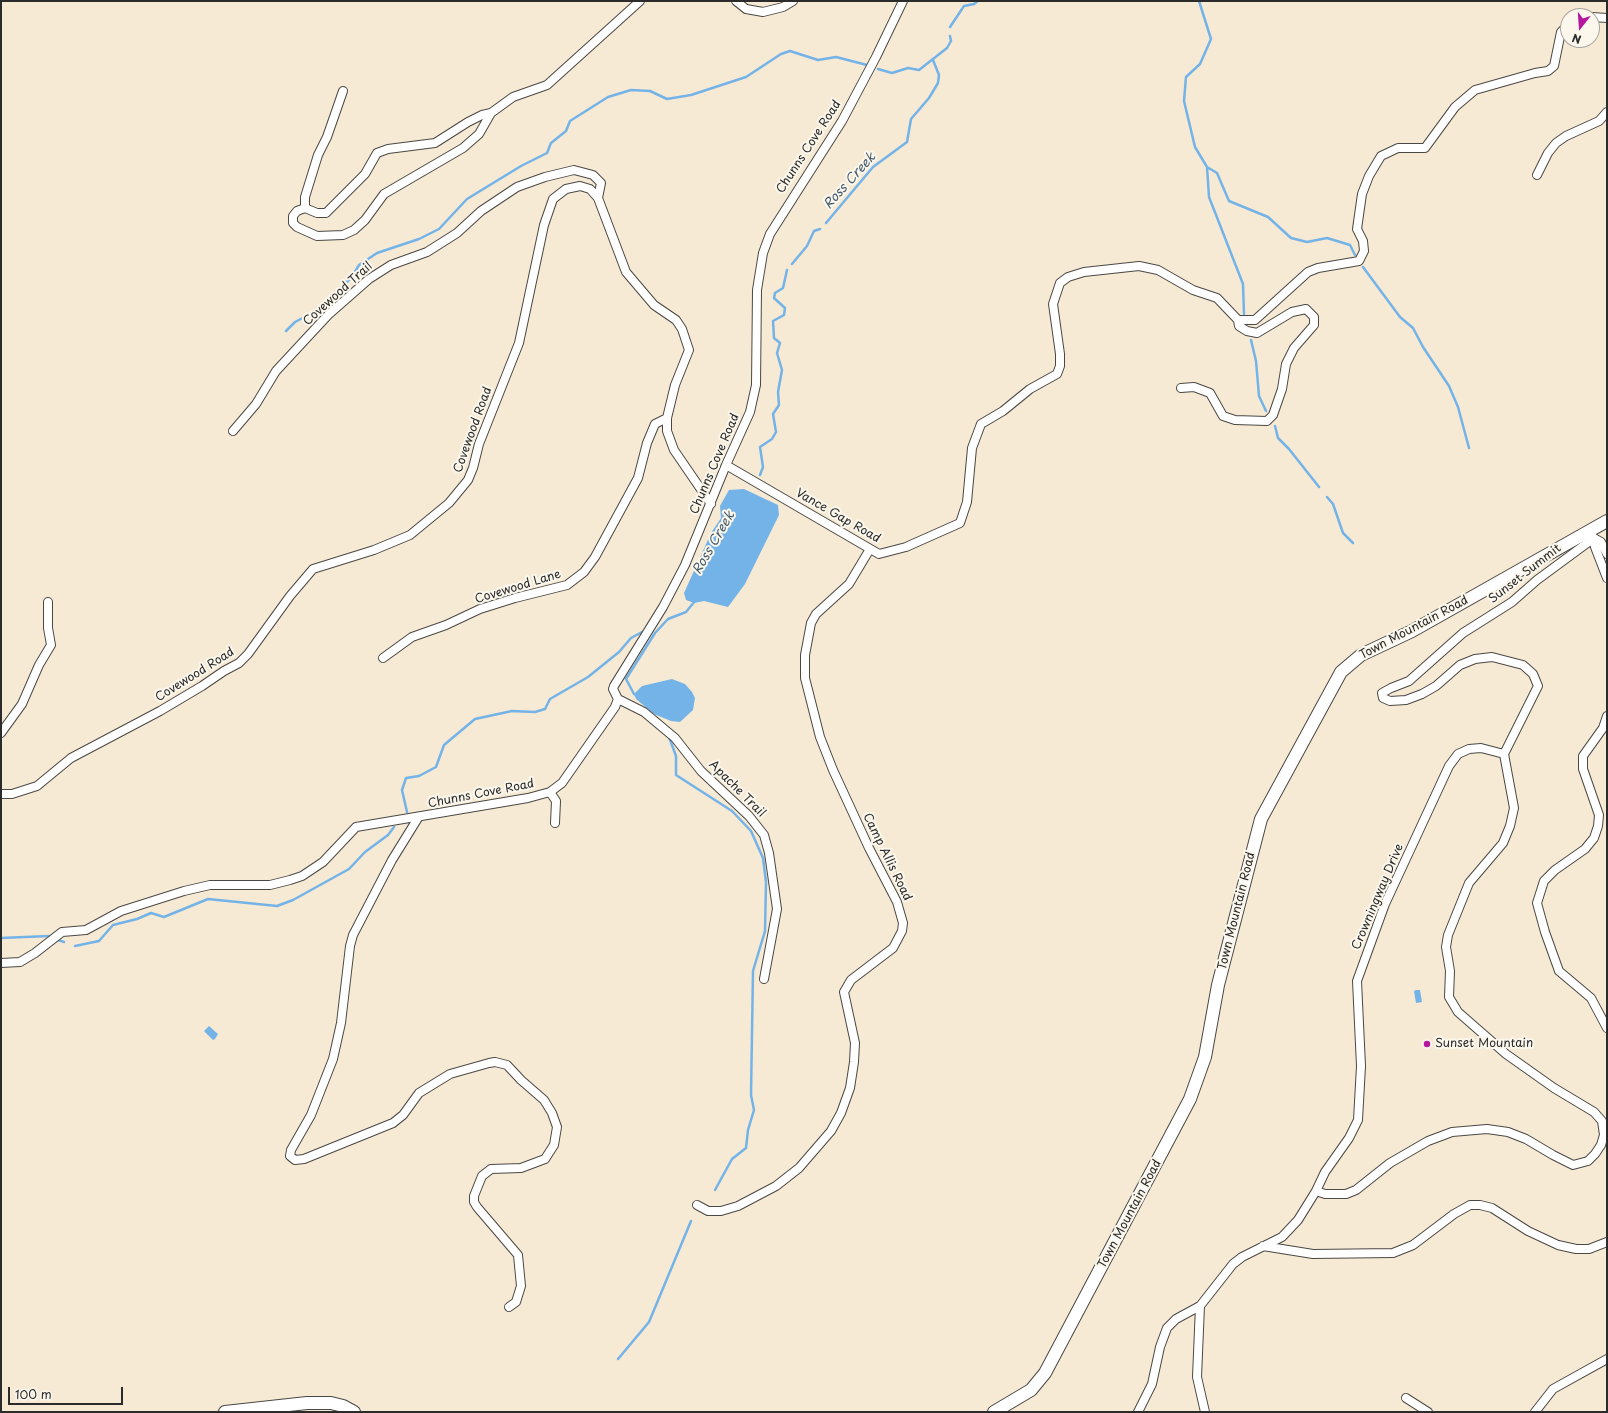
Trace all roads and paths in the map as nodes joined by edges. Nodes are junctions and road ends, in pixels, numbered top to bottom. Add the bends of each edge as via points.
1 (640, 1) edge
2 (736, 1) edge
3 (793, 1) edge
4 (903, 1) edge
5 (1560, 37) edge
6 (343, 91) dead end
7 (1607, 112) edge
8 (491, 113) junction
9 (1537, 175) dead end
10 (598, 198) junction
11 (305, 208) junction
12 (1238, 320) junction
13 (1181, 388) dead end
14 (667, 418) junction
15 (233, 431) dead end
16 (726, 465) junction
17 (711, 504) junction
18 (1607, 521) edge
19 (1592, 534) junction
20 (870, 549) junction
21 (1607, 554) edge
22 (1607, 578) edge
23 (48, 602) dead end
24 (383, 658) dead end
25 (618, 699) junction
26 (1607, 716) edge
27 (1, 733) edge
28 (1504, 754) junction
29 (550, 792) junction
30 (1, 794) edge
31 (418, 818) junction
32 (555, 823) dead end
33 (1, 963) edge
34 (764, 979) dead end
35 (1607, 1028) edge
36 (1316, 1191) junction
37 (697, 1205) dead end
38 (1607, 1242) edge
39 (1263, 1246) junction
40 (1200, 1306) junction
41 (509, 1307) dead end
42 (1607, 1359) edge
43 (1406, 1398) dead end
44 (225, 1412) edge
45 (354, 1412) edge
46 (994, 1412) edge
47 (1138, 1412) edge
48 (1205, 1412) edge
49 (1428, 1412) edge
50 (1535, 1412) edge

1 - 8 street via 547,85 513,97
2 - 3 street via 746,9 763,12
4 - 16 street, Chunns Cove Road via 842,121 774,224 764,247 757,290 754,399
5 - 12 street via 1554,66 1548,71 1475,90 1455,107 1425,148 1398,148 1381,156 1362,194 1357,229 1363,241 1364,251 1359,261 1308,272 1255,320
6 - 11 street via 318,155 305,198
7 - 9 street via 1599,121 1556,143
8 - 11 street via 468,122 435,143 376,153 364,174 326,213 317,213
8 - 11 street via 479,134 463,148 384,194 365,220 354,230 343,235 317,236 296,227 293,216
10 - 14 street via 626,272 654,305 676,320 689,350 675,385
10 - 15 street, Covewood Trail via 601,183 593,175 574,170 545,177 517,187 481,211 457,233 427,252 391,264 368,279 328,315 276,371 256,404
10 - 30 street, Covewood Road via 590,189 580,186 566,189 553,199 544,225 519,343 478,444 468,480 449,503 410,535 374,550 313,569 239,663 160,712 71,758 37,786 12,794
12 - 13 street, Vance Gap Road via 1239,326 1257,333 1292,312 1306,309 1314,317 1314,325 1294,348 1286,364 1282,389 1273,415 1267,421 1235,420 1223,416 1210,393 1194,387
12 - 20 street, Vance Gap Road via 1217,298 1193,290 1154,269 1132,267 1084,272 1068,277 1060,283 1053,304 1060,354 1057,374 1030,389 1003,411 981,424 972,448 967,502 960,523 906,547 879,554
14 - 17 street via 667,431 674,450
14 - 24 street, Covewood Lane via 655,424 638,478 595,557 584,572 567,585 480,609 412,637
16 - 17 street, Chunns Cove Road
16 - 20 street, Vance Gap Road
17 - 25 street, Chunns Cove Road via 672,592 614,686
18 - 19 main road, Town Mountain Road
19 - 21 street via 1601,542
19 - 22 street via 1594,547
19 - 28 street, Sunset Summit via 1512,602 1463,633 1409,681 1382,693 1384,698 1399,701 1422,694 1436,686 1460,665 1476,659 1492,657 1523,665 1533,674 1538,686
19 - 46 main road, Town Mountain Road via 1412,631 1361,655 1342,672 1261,819 1218,985 1205,1057 1190,1099 1045,1374 1031,1390
20 - 37 street, Camp Allis Road via 849,584 816,614 811,623 805,655 805,678 822,743 869,848 897,902 903,922 902,931 894,948 851,980 844,992 855,1043 854,1062 850,1088 831,1131 799,1168 776,1186 738,1206 721,1211 708,1211
23 - 27 street via 51,645 22,704
25 - 29 street, Chunns Cove Road via 609,718 570,774
25 - 34 street, Apache Trail via 644,712 675,738 701,771 749,816 764,835 777,909
26 - 35 street via 1603,728 1583,756 1583,768 1599,814 1594,838 1586,849 1555,870 1544,881 1537,903 1559,971 1591,998
28 - 36 street, Crowningway Drive via 1481,748 1469,749 1458,754 1449,766 1385,904 1357,981 1360,1066 1358,1120
28 - 36 street via 1514,808 1510,826 1503,843 1469,883 1448,935 1446,947 1450,971 1449,997 1463,1016 1506,1054 1594,1112 1602,1121 1604,1135 1601,1145 1588,1161 1573,1165 1526,1138 1508,1132 1487,1129 1452,1132 1428,1141 1390,1163 1356,1190 1346,1194 1324,1194
29 - 31 street, Chunns Cove Road
29 - 32 street via 556,801
31 - 33 street, Chunns Cove Road via 356,827 323,862 302,876 270,885 210,885 184,891 121,911 86,930 62,932 20,962
31 - 41 street, Chunns Cove Road via 392,860 353,935 341,1023 333,1059 311,1115 290,1156 295,1160 304,1159 394,1123 419,1093 450,1074 489,1063 507,1065 544,1100 557,1127 554,1145 545,1159 521,1168 491,1169 482,1176 474,1196 475,1204 518,1255 522,1281 516,1302
36 - 39 street via 1298,1220 1282,1237
38 - 39 street via 1589,1249 1558,1245 1528,1232 1492,1208 1470,1205 1413,1245 1393,1253 1313,1254
39 - 40 street via 1233,1264
40 - 47 street via 1176,1319 1167,1328 1152,1384
40 - 48 street via 1197,1377
42 - 50 street via 1553,1389
43 - 49 street
44 - 45 main road via 325,1403 343,1406

